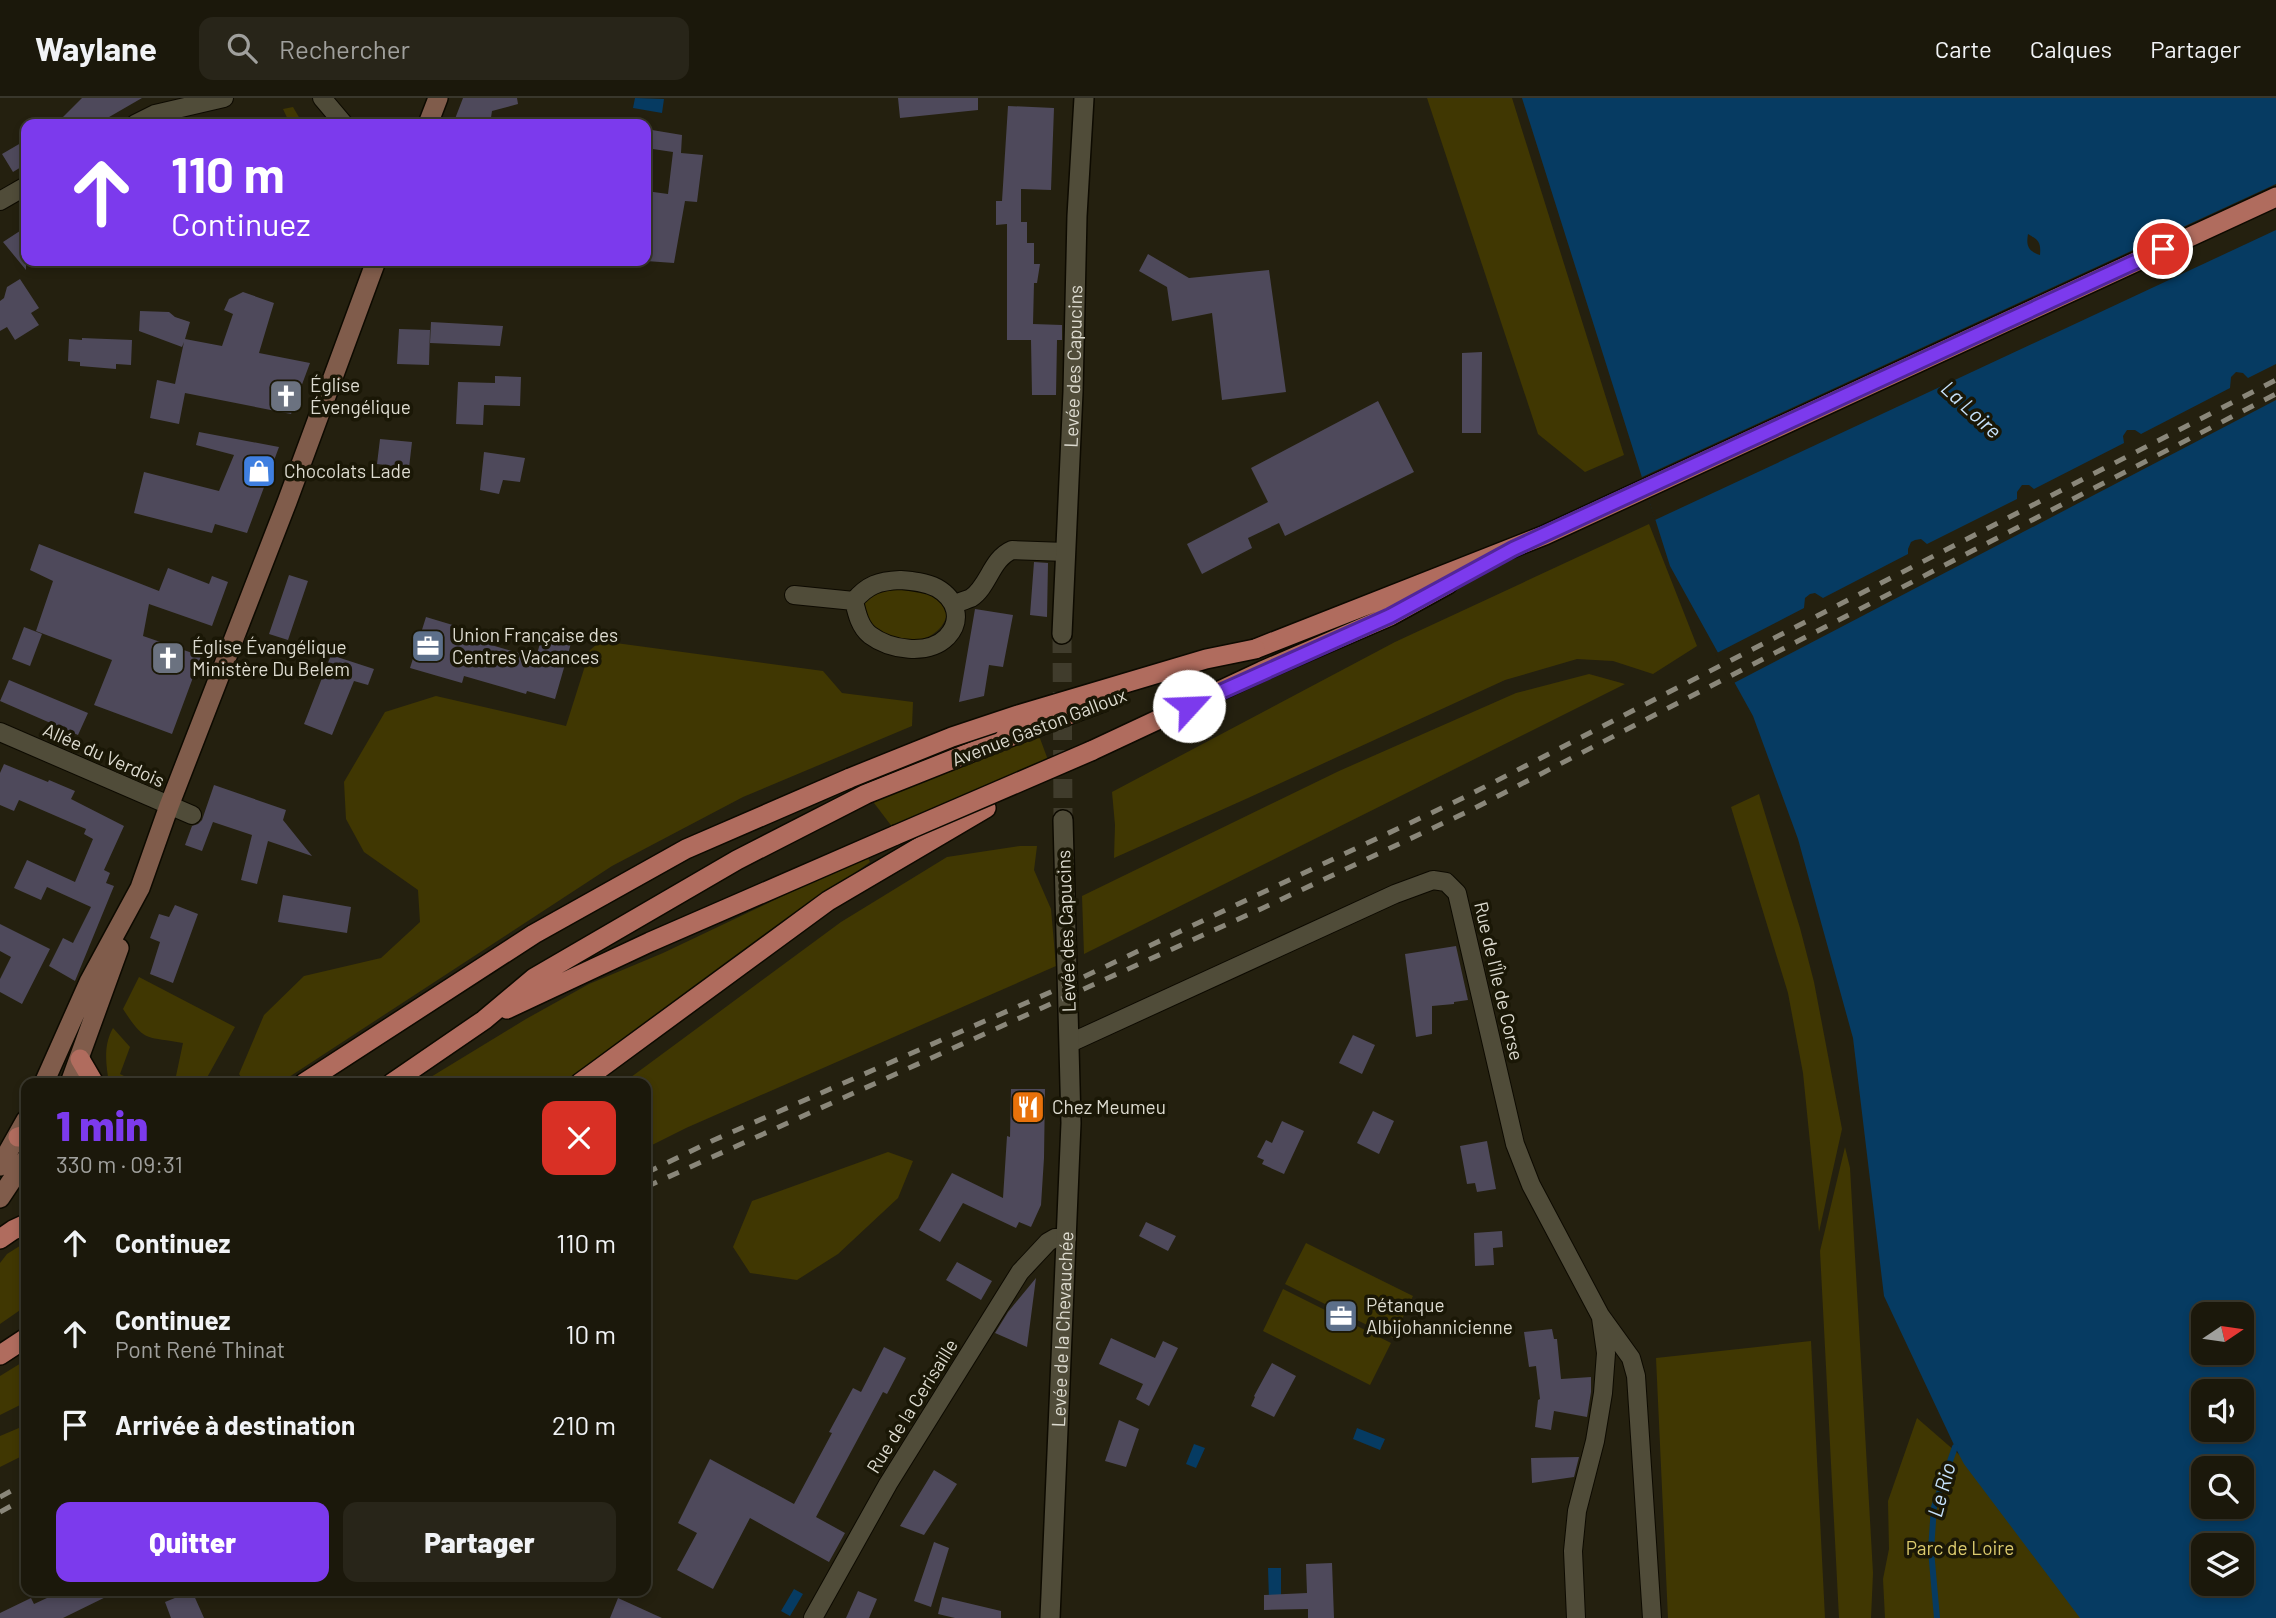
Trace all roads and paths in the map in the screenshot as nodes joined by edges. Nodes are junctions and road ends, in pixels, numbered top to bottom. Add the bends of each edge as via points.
1 (225, 98) edge
2 (438, 98) edge
3 (1084, 98) edge
4 (326, 100) edge
5 (145, 119) edge
6 (340, 119) edge
7 (430, 119) edge
8 (21, 189) edge
9 (2276, 197) edge
10 (0, 201) edge
11 (374, 266) edge
12 (1513, 549) junction
13 (1066, 552) junction
14 (794, 595) dead end
15 (854, 601) junction
16 (954, 604) junction
17 (1062, 634) tunnel mouth
18 (1255, 649) junction
19 (0, 732) edge
20 (1091, 751) junction
21 (169, 806) junction
22 (192, 815) dead end
23 (1063, 820) tunnel mouth
24 (140, 888) junction
25 (103, 958) junction
26 (484, 1020) junction
27 (1070, 1042) junction
28 (80, 1059) junction
29 (46, 1078) edge
30 (56, 1078) edge
31 (72, 1078) edge
32 (91, 1078) edge
33 (312, 1078) edge
34 (399, 1078) edge
35 (587, 1078) edge
36 (21, 1134) edge
37 (1, 1164) edge
38 (21, 1167) edge
39 (0, 1199) edge
40 (21, 1226) edge
41 (1067, 1238) junction
42 (0, 1240) edge
43 (1600, 1315) junction
44 (21, 1341) edge
45 (0, 1355) edge
46 (813, 1618) edge
47 (1050, 1618) edge
48 (1576, 1618) edge
49 (1652, 1618) edge

1 - 5 street
2 - 7 main road
3 - 13 street, Levée des Capucins
4 - 6 street
8 - 10 street
9 - 12 main road
11 - 21 main road
12 - 18 main road, Avenue Gaston Galloux
12 - 20 main road, Avenue Gaston Galloux via 1390,616
13 - 16 street via 1004,553 972,597
13 - 17 street, Levée des Capucins
14 - 15 street
15 - 16 street via 880,581 900,580 938,589
15 - 16 street via 869,634 909,649 945,639 957,618
18 - 26 main road, Avenue Gaston Galloux, bridge via 866,794 737,860 534,978
18 - 33 main road, bridge via 1206,659 952,737 686,849 545,927
19 - 21 street, Allée du Verdois
20 - 26 main road, Avenue Gaston Galloux, bridge via 650,942
20 - 35 main road, bridge via 828,901
21 - 22 street, Allée du Verdois
21 - 24 main road
23 - 27 street, Levée des Capucins
24 - 25 main road
24 - 28 main road
25 - 29 main road
25 - 30 main road via 95,991
26 - 34 main road, Avenue Gaston Galloux
27 - 41 street, Levée de la Chevauchée
27 - 43 street, Rue de l'Île de Corse via 1395,894 1433,880 1446,881 1457,893 1516,1144 1531,1185
28 - 31 main road
28 - 32 main road
36 - 37 main road
38 - 39 main road
40 - 42 main road
41 - 46 street, Rue de la Cerisaille via 1048,1242 1020,1272 888,1484
41 - 47 street, Levée de la Chevauchée
43 - 48 street, Rue de l'Île de Corse via 1606,1353 1603,1392 1577,1510 1573,1551
43 - 49 street, Rue de l'Île de Corse via 1625,1348 1636,1376
44 - 45 main road

